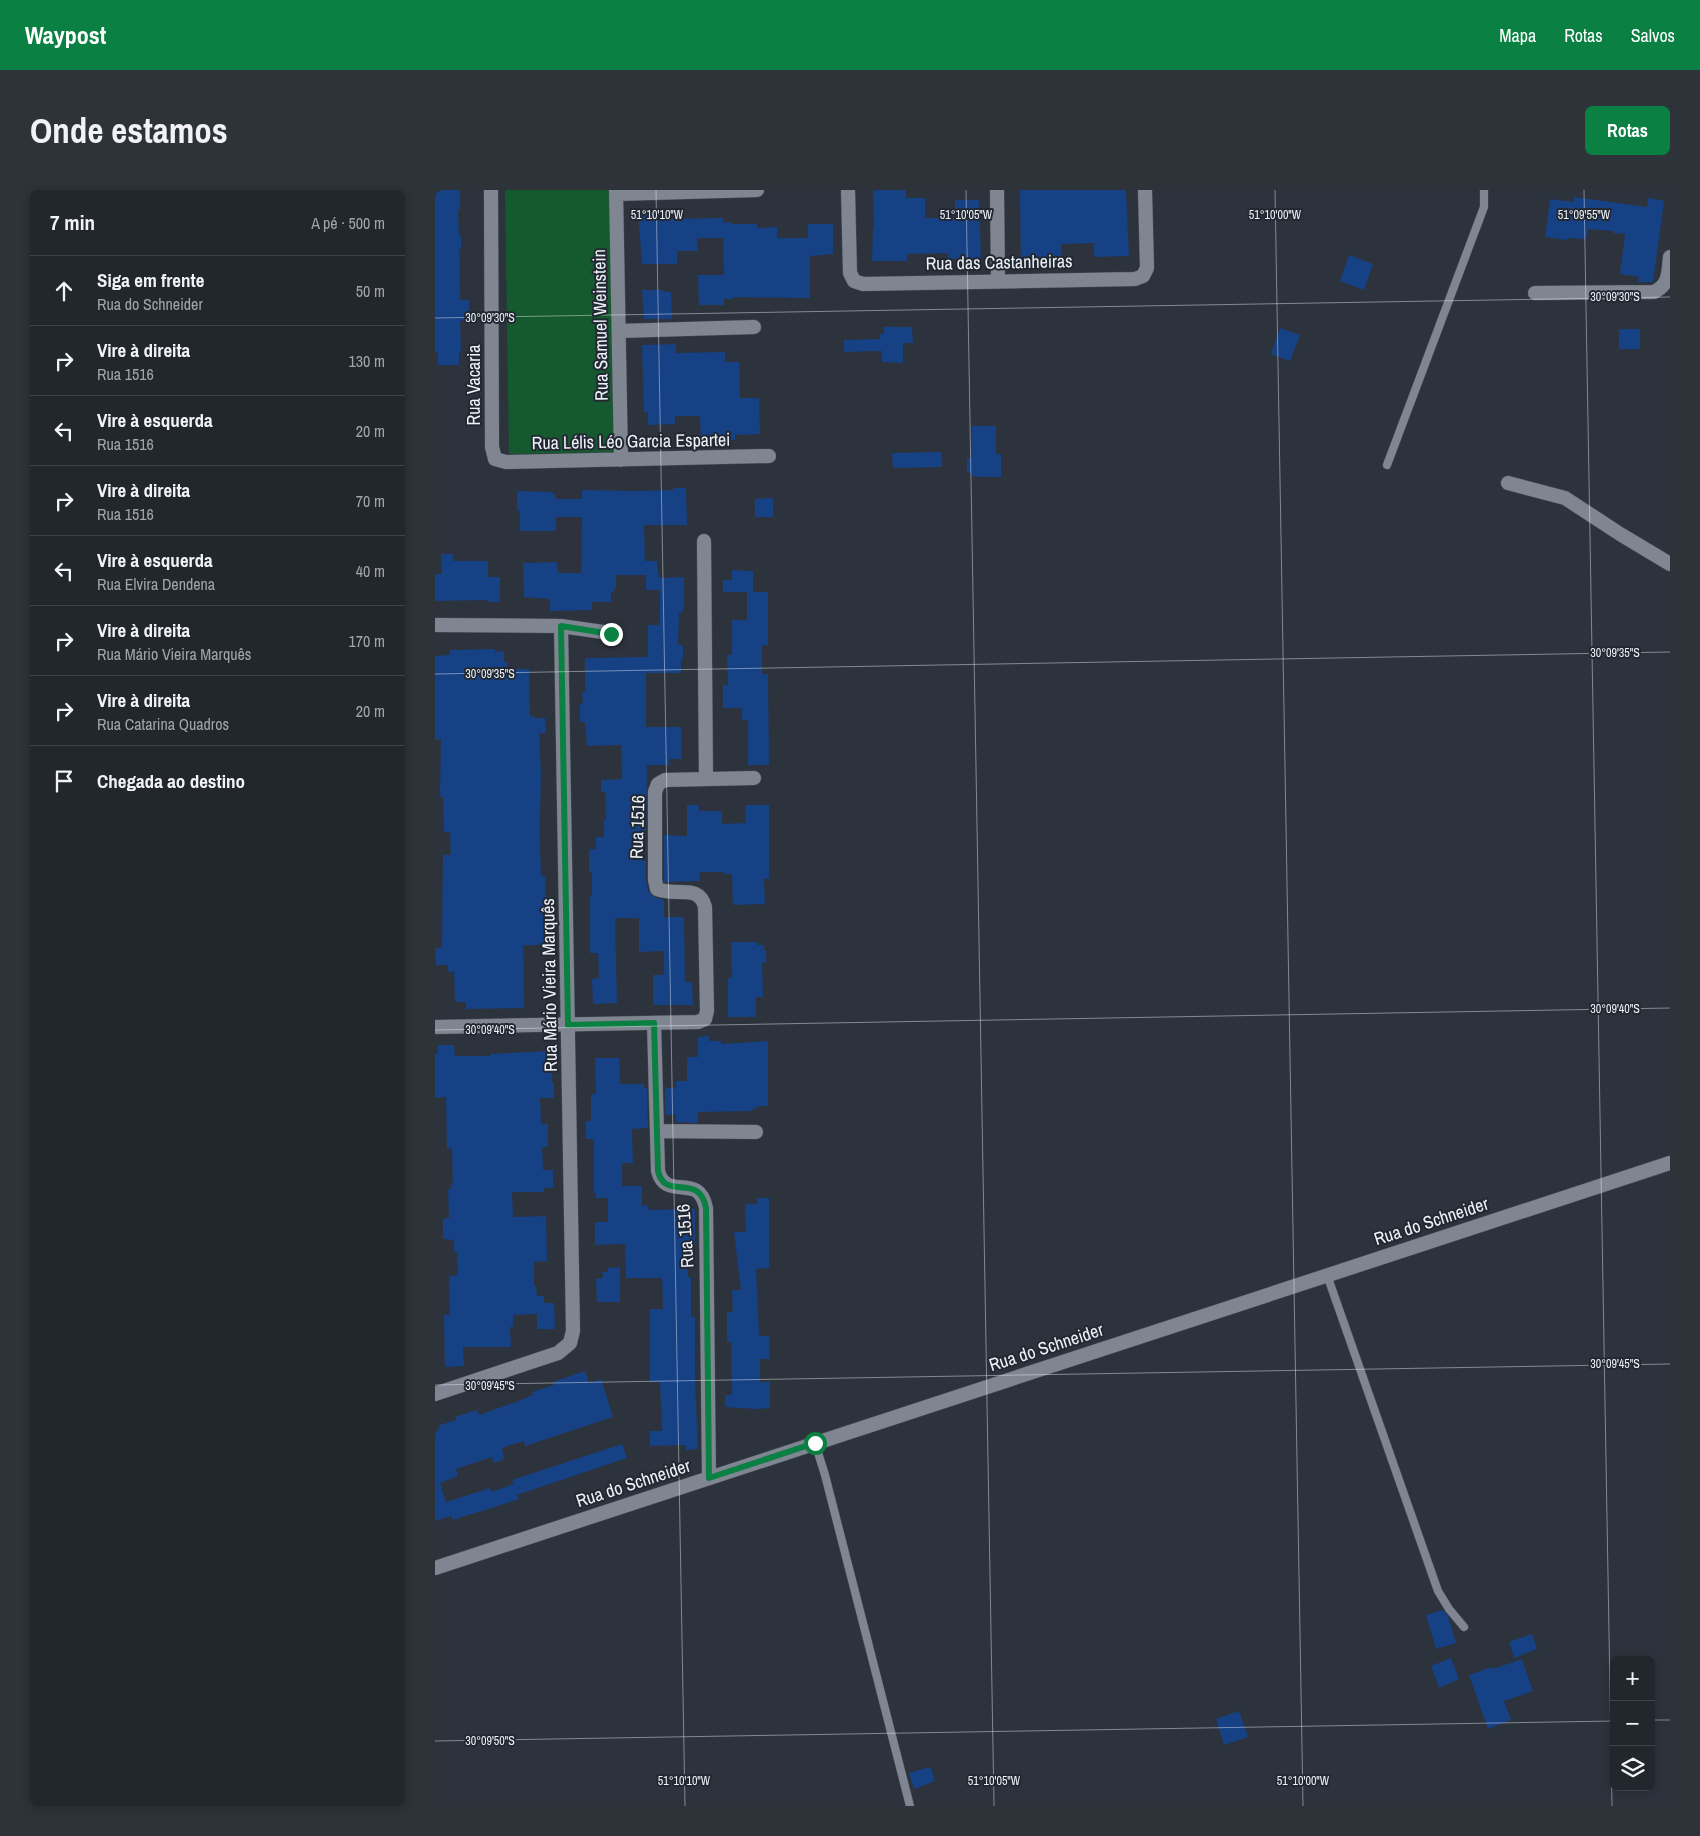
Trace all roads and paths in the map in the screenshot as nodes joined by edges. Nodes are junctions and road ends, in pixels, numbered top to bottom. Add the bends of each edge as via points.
1 (491, 190) edge
2 (757, 190) edge
3 (848, 190) edge
4 (997, 190) edge
5 (1145, 190) edge
6 (1483, 190) edge
7 (616, 192) edge
8 (1670, 257) edge
9 (998, 281) junction
10 (1535, 293) dead end
11 (754, 327) dead end
12 (619, 331) junction
13 (769, 456) dead end
14 (495, 458) joint
15 (621, 460) junction
16 (1387, 465) dead end
17 (1509, 483) dead end
18 (704, 541) dead end
19 (1670, 564) edge
20 (435, 625) edge
21 (561, 626) junction
22 (611, 634) dead end
23 (754, 778) dead end
24 (707, 779) junction
25 (654, 1023) junction
26 (568, 1025) junction
27 (435, 1027) edge
28 (657, 1130) junction
29 (756, 1132) dead end
30 (1670, 1163) edge
31 (1327, 1275) junction
32 (435, 1394) edge
33 (815, 1443) junction
34 (709, 1478) junction
35 (435, 1568) edge
36 (1464, 1627) dead end
37 (910, 1806) edge

1 - 14 street, Rua Vacaria via 492,447
2 - 7 street
3 - 9 street, Rua das Castanheiras via 850,273 854,281 863,284
4 - 9 street
5 - 9 street, Rua das Castanheiras via 1147,268 1143,276 1135,279
6 - 16 lane via 1484,208
7 - 12 street, Rua Samuel Weinstein
8 - 10 street via 1667,280 1663,288 1654,292
11 - 12 street
12 - 15 street, Rua Samuel Weinstein
13 - 15 street, Rua Lélis Léo Garcia Espartei
14 - 15 street, Rua Lélis Léo Garcia Espartei via 506,462
17 - 19 street via 1565,498
18 - 24 street
20 - 21 street
21 - 22 street
21 - 26 street, Rua Mário Vieira Marquês
23 - 24 street, Rua 1516
24 - 25 street, Rua 1516 via 665,780 655,792 657,889 697,893 703,898 707,1011 705,1019 698,1022
25 - 26 street
25 - 28 street, Rua 1516
26 - 27 street
26 - 32 street, Rua Mário Vieira Marquês via 573,1331 570,1343 558,1353
28 - 29 street
28 - 34 street, Rua 1516 via 660,1180 668,1185 697,1190 704,1197 706,1208
30 - 31 street, Rua do Schneider
31 - 33 street, Rua do Schneider
31 - 36 lane via 1438,1591
33 - 34 street, Rua do Schneider
33 - 37 lane
34 - 35 street, Rua do Schneider

